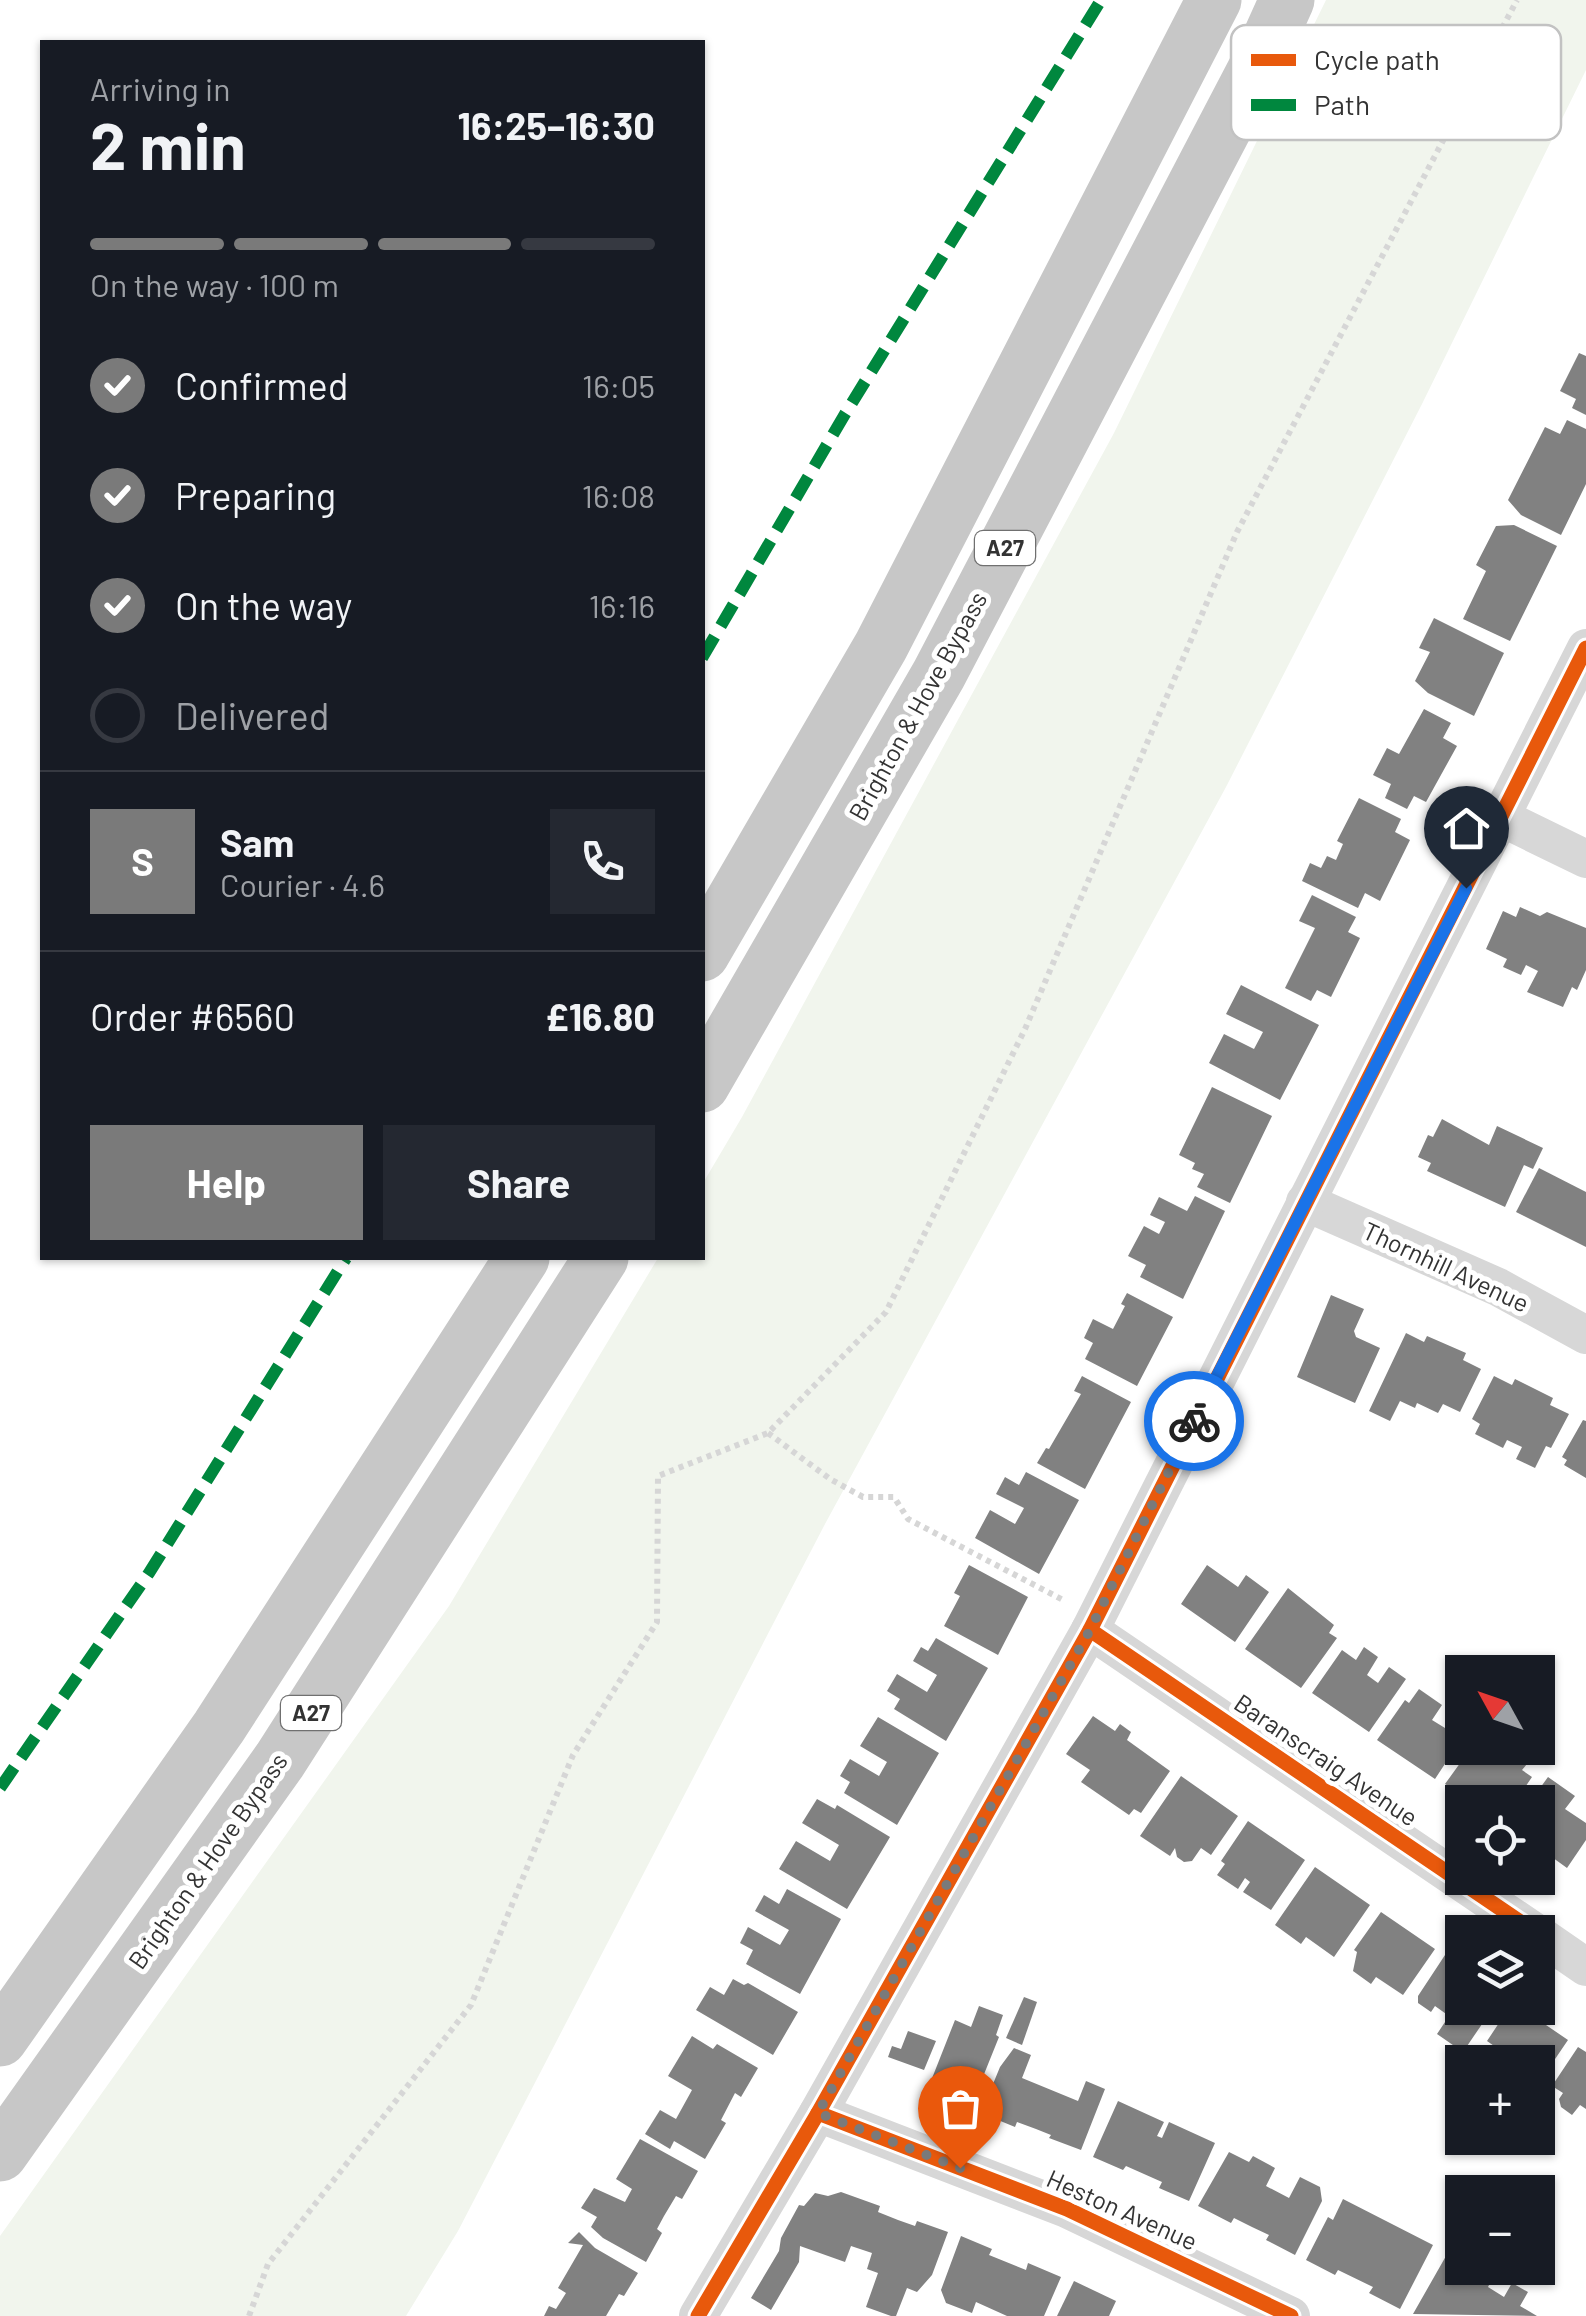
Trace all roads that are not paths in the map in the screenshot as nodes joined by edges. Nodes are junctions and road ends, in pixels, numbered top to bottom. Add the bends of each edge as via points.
1 (1214, 0) edge
2 (1286, 0) edge
3 (1275, 25) edge
4 (1231, 115) edge
5 (1586, 648) edge
6 (1502, 818) junction
7 (1586, 859) edge
8 (705, 949) edge
9 (705, 1080) edge
10 (1305, 1202) junction
11 (521, 1260) edge
12 (600, 1260) edge
13 (1586, 1334) edge
14 (1092, 1623) junction
15 (1510, 1915) edge
16 (1555, 1946) edge
17 (1586, 1967) edge
18 (0, 2040) edge
19 (818, 2113) junction
20 (0, 2154) edge
21 (698, 2316) edge
22 (1291, 2316) edge

1 - 8 highway, A27 via 881,646
2 - 3 highway, Brighton & Hove Bypass / A27
4 - 9 highway, Brighton & Hove Bypass / A27 via 938,674
5 - 6 street
6 - 7 street
6 - 10 street
10 - 13 street, Thornhill Avenue via 1498,1287
10 - 14 street
11 - 18 highway, A27 via 220,1726
12 - 20 highway, Brighton & Hove Bypass / A27 via 280,1760
14 - 15 street, Baranscraig Avenue
14 - 19 street
16 - 17 street, Baranscraig Avenue
19 - 21 street
19 - 22 street, Heston Avenue via 1067,2209

